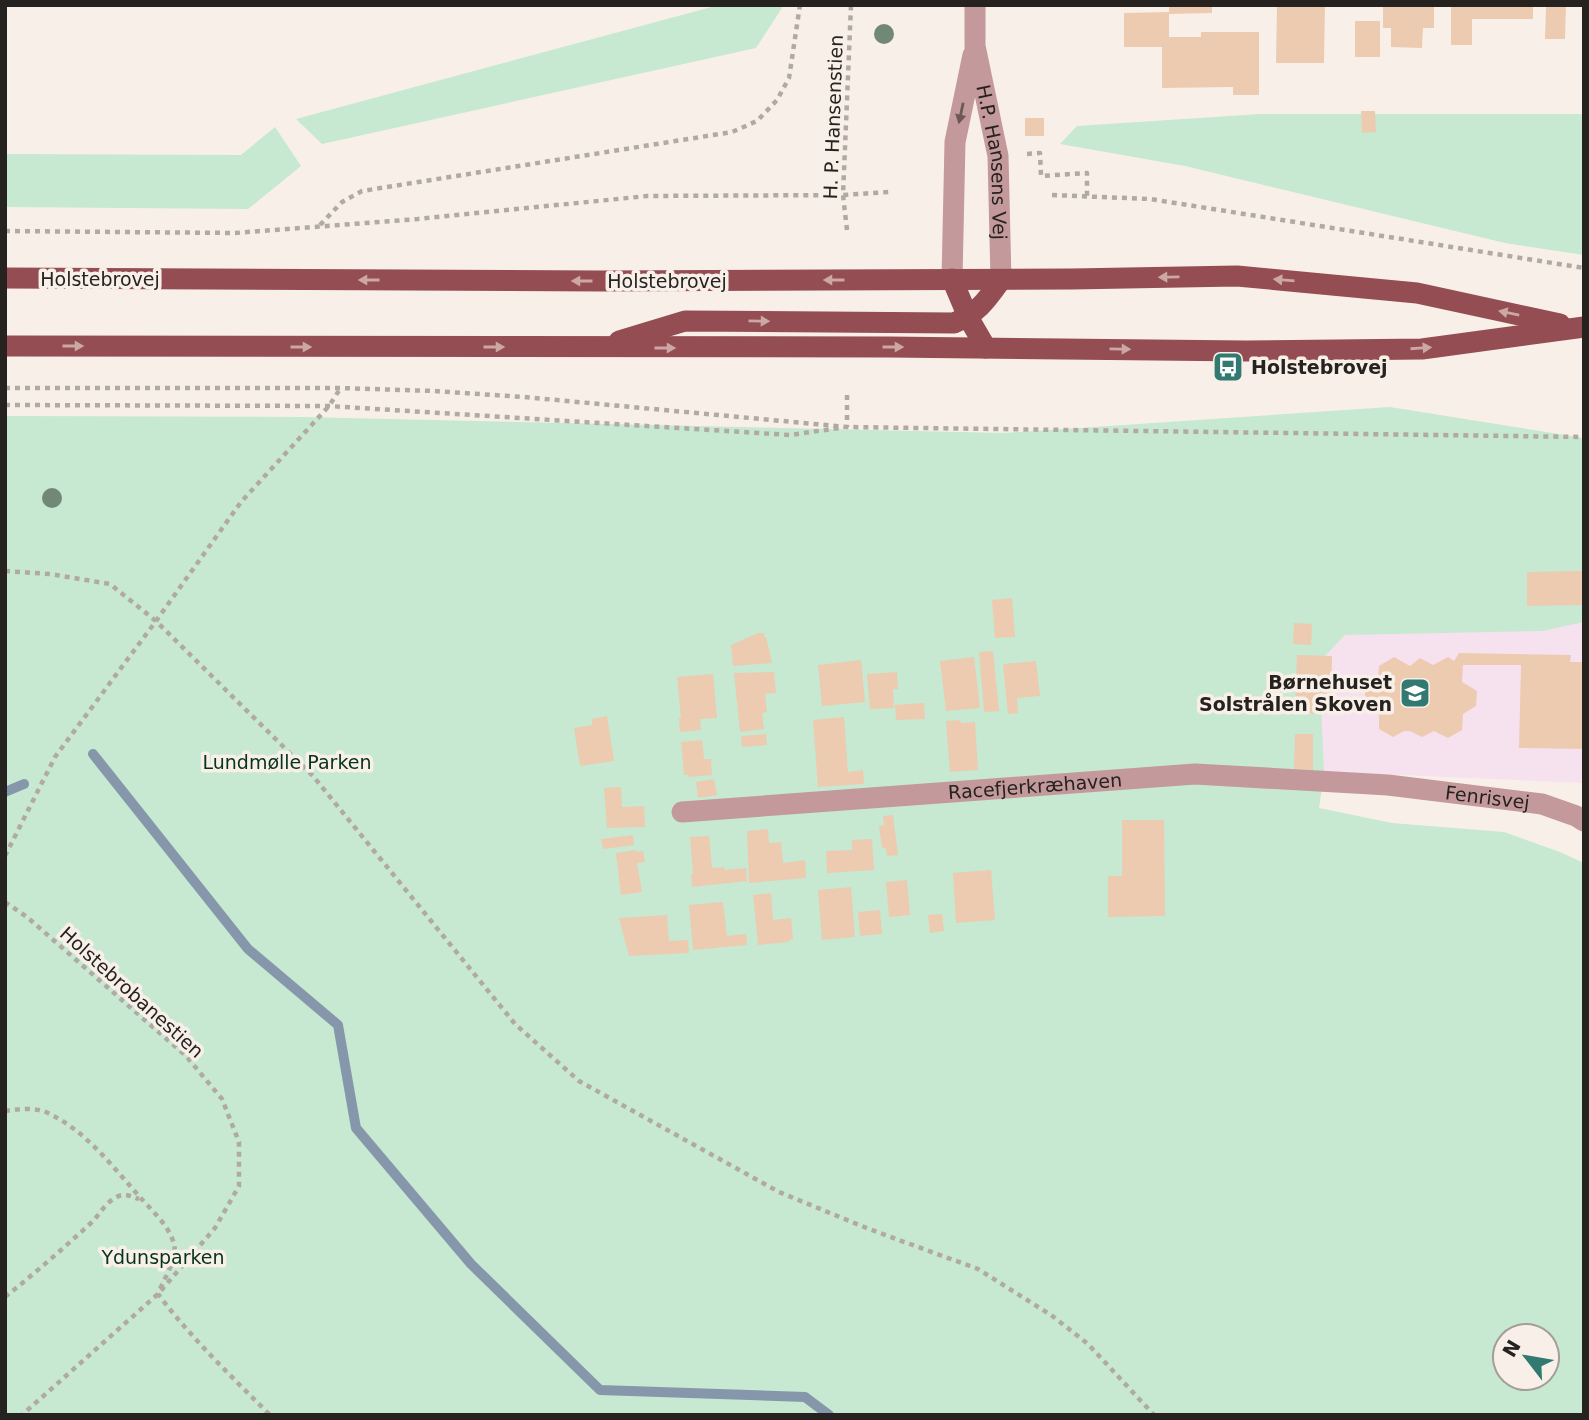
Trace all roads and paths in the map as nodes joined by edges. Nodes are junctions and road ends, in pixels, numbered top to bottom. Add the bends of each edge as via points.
1 (800, 5) edge
2 (851, 5) edge
3 (975, 5) edge
4 (975, 46) junction
5 (1041, 176) dead end
6 (889, 192) dead end
7 (842, 194) junction
8 (1052, 195) dead end
9 (1087, 197) junction
10 (319, 225) junction
11 (847, 230) dead end
12 (5, 231) edge
13 (1584, 268) edge
14 (5, 278) edge
15 (952, 279) junction
16 (1001, 279) junction
17 (968, 317) junction
18 (1580, 327) edge
19 (5, 346) edge
20 (597, 348) junction
21 (986, 348) junction
22 (5, 388) edge
23 (340, 388) junction
24 (846, 395) dead end
25 (5, 405) edge
26 (329, 406) junction
27 (847, 427) junction
28 (1584, 437) edge
29 (5, 571) edge
30 (156, 621) junction
31 (1388, 785) joint
32 (682, 812) dead end
33 (1584, 821) edge
34 (5, 856) edge
35 (5, 902) edge
36 (5, 1111) edge
37 (143, 1201) junction
38 (158, 1294) junction
39 (5, 1297) edge
40 (23, 1415) edge
41 (270, 1415) edge
42 (1154, 1415) edge

1 - 10 path via 789,78 777,100 757,121 732,132 362,191 342,202
2 - 7 path, H. P. Hansenstien
3 - 4 street, H.P. Hansens Vej
4 -> 15 street, H.P. Hansens Vej via 955,142
4 - 16 street, H.P. Hansens Vej via 998,156
5 - 9 path via 1087,173
6 - 7 path
7 - 10 path via 647,196
7 - 11 path, H. P. Hansenstien
8 - 9 path
9 - 13 path via 1150,200
10 - 12 path via 235,233
15 -> 14 main road, Holstebrovej
15 - 16 main road, Holstebrovej
15 - 17 main road
16 - 17 main road via 983,306
18 -> 16 main road, Holstebrovej via 1417,293 1237,276
20 -> 17 main road via 685,321 954,323
17 - 21 main road
21 -> 18 main road, Holstebrovej via 1422,349
19 -> 20 main road, Holstebrovej
20 -> 21 main road, Holstebrovej
22 - 23 path
23 - 26 path
23 - 27 path via 524,397
24 - 27 path
25 - 26 path
26 - 27 path via 790,435
26 - 30 path via 241,502
27 - 28 path
29 - 30 path via 110,584
30 - 34 path via 55,757
30 - 42 path via 313,776 515,1024 579,1081 779,1192 978,1269 1088,1344
31 - 32 street, Racefjerkræhaven via 1195,774
31 - 33 street, Fenrisvej via 1542,804
35 - 38 path, Holstebrobanestien via 186,1055 222,1099 239,1142 239,1186 215,1228
36 - 37 path via 45,1111 69,1125
37 - 38 path via 168,1229 175,1246
37 - 39 path via 118,1196
38 - 40 path, Holstebrobanestien
38 - 41 path via 201,1346

